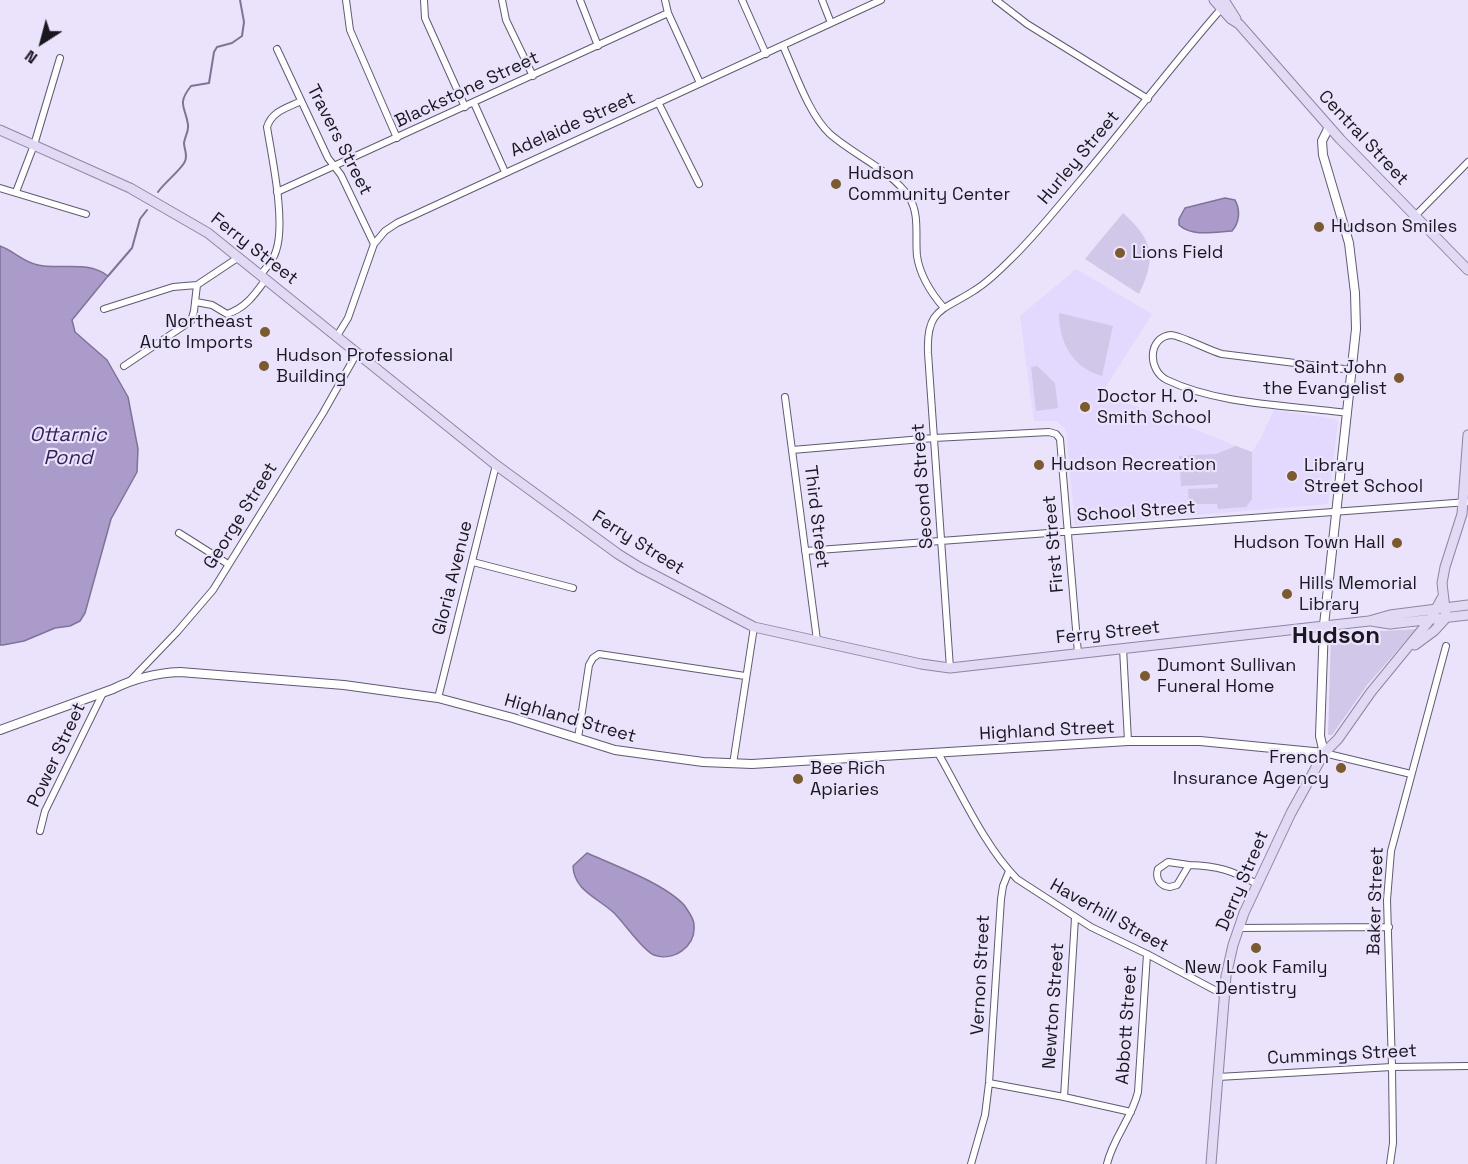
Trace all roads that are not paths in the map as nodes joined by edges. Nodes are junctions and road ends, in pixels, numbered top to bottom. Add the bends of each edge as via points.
1 (346, 0) edge
2 (424, 0) edge
3 (502, 0) edge
4 (580, 0) edge
5 (665, 0) edge
6 (742, 0) edge
7 (822, 0) edge
8 (880, 0) edge
9 (996, 0) edge
10 (1214, 0) edge
11 (1223, 5) edge
12 (668, 13) junction
13 (831, 23) junction
14 (598, 46) junction
15 (783, 46) junction
16 (277, 49) dead end
17 (766, 54) junction
18 (60, 58) dead end
19 (533, 76) junction
20 (700, 83) junction
21 (1148, 99) junction
22 (301, 101) junction
23 (658, 102) junction
24 (474, 103) junction
25 (465, 107) junction
26 (1329, 127) junction
27 (0, 130) edge
28 (397, 138) junction
29 (34, 145) junction
30 (1468, 162) edge
31 (335, 166) junction
32 (505, 172) junction
33 (699, 184) dead end
34 (0, 188) edge
35 (16, 192) junction
36 (277, 192) junction
37 (86, 214) dead end
38 (1414, 216) junction
39 (374, 244) junction
40 (240, 257) junction
41 (1468, 270) edge
42 (263, 276) junction
43 (196, 285) junction
44 (196, 302) junction
45 (944, 308) junction
46 (104, 309) dead end
47 (337, 336) junction
48 (357, 353) junction
49 (124, 366) dead end
50 (1352, 370) junction
51 (785, 397) dead end
52 (1347, 413) junction
53 (1468, 435) edge
54 (934, 438) junction
55 (792, 450) junction
56 (496, 465) junction
57 (1466, 503) edge
58 (1336, 512) junction
59 (1069, 531) junction
60 (178, 533) dead end
61 (942, 542) junction
62 (805, 551) junction
63 (473, 562) junction
64 (228, 564) junction
65 (573, 588) dead end
66 (1468, 605) edge
67 (1441, 608) junction
68 (1468, 615) edge
69 (1446, 618) junction
70 (1430, 620) junction
71 (1369, 621) junction
72 (1324, 625) junction
73 (754, 627) junction
74 (817, 640) junction
75 (1446, 646) dead end
76 (1123, 648) junction
77 (1407, 649) junction
78 (1078, 654) junction
79 (950, 668) junction
80 (745, 676) junction
81 (131, 680) junction
82 (104, 693) junction
83 (438, 698) junction
84 (0, 730) edge
85 (578, 738) junction
86 (1128, 741) junction
87 (938, 753) junction
88 (1324, 753) junction
89 (733, 764) junction
90 (1411, 774) junction
91 (40, 831) dead end
92 (1189, 865) junction
93 (1009, 871) junction
94 (1257, 885) junction
95 (1075, 918) junction
96 (1389, 927) junction
97 (1239, 928) junction
98 (1147, 954) junction
99 (1224, 995) junction
100 (1468, 1066) edge
101 (1392, 1067) junction
102 (1218, 1077) junction
103 (989, 1083) junction
104 (1064, 1096) junction
105 (1131, 1112) junction
106 (971, 1164) edge
107 (1107, 1164) edge
108 (1211, 1164) edge
109 (1390, 1164) edge

1 - 28 street via 350,30
2 - 25 street via 426,18
3 - 19 street via 506,20
4 - 14 street
5 - 12 street
6 - 17 street
7 - 13 street
8 - 13 street, Adelaide Street
9 - 21 street via 1027,24
10 - 11 main road, Central Street
11 - 21 street, Hurley Street
11 - 26 main road, Central Street
12 - 14 street, Blackstone Street
12 - 20 street
13 - 15 street, Adelaide Street
14 - 19 street, Blackstone Street
15 - 17 street, Adelaide Street
15 - 45 street via 824,127 908,195 916,218 919,265 928,287
16 - 22 street, Travers Street
17 - 20 street, Adelaide Street
18 - 29 street
19 - 24 street, Blackstone Street
20 - 23 street, Adelaide Street
21 - 45 street, Hurley Street via 1024,246 975,291
22 - 31 street, Travers Street
22 - 36 street via 275,114 267,127
23 - 32 street, Adelaide Street
23 - 33 street
24 - 25 street, Blackstone Street
24 - 32 street
25 - 28 street, Blackstone Street
26 - 38 main road, Central Street
26 - 50 street via 1322,141 1323,155 1353,268 1356,329
27 - 29 main road, Ferry Street
28 - 31 street, Blackstone Street
29 - 35 street
29 - 40 main road, Ferry Street via 160,204
30 - 38 street
31 - 36 street, Blackstone Street
31 - 39 street, Travers Street
32 - 39 street, Adelaide Street via 412,214 385,231
34 - 35 street
35 - 37 street
36 - 42 street via 277,248
38 - 41 main road, Central Street
39 - 47 street, Adelaide Street via 348,318
40 - 42 main road, Ferry Street
40 - 43 street
42 - 44 street via 245,306 236,312 227,314
42 - 47 main road, Ferry Street
43 - 44 street
43 - 46 street via 173,287
44 - 49 street via 191,321
45 - 54 street, Second Street via 930,324 928,338
47 - 48 main road, Ferry Street
48 - 56 main road, Ferry Street
48 - 64 street, George Street
50 - 52 street
50 - 52 street via 1222,354 1172,335 1161,339 1153,352 1157,373 1203,394
51 - 55 street, Third Street
52 - 58 street
53 - 57 main road
54 - 55 street
54 - 59 street, First Street via 1056,434 1060,439
54 - 61 street, Second Street
55 - 62 street, Third Street
56 - 63 street, Gloria Avenue
56 - 73 main road, Ferry Street via 628,560
57 - 58 street, School Street
57 - 67 main road via 1443,575
58 - 59 street, School Street
58 - 72 street
59 - 61 street, School Street
59 - 78 street, First Street
60 - 64 street
61 - 62 street, School Street
61 - 79 street, Second Street
62 - 74 street, Third Street
63 - 65 street
63 - 83 street, Gloria Avenue
64 - 81 street, George Street via 213,590
66 - 67 main road, Ferry Street
67 - 69 main road
67 - 70 main road, Derry Street
67 - 71 main road, Ferry Street
68 - 69 main road, Ferry Street
69 - 70 main road, Ferry Street
69 - 77 main road, Derry Street
70 - 71 main road, Ferry Street via 1390,624
70 - 77 main road, Derry Street
71 - 72 main road, Ferry Street
72 - 76 main road, Ferry Street
72 - 88 street via 1320,736
73 - 74 main road, Ferry Street
73 - 80 street
74 - 79 main road, Ferry Street
75 - 90 street, Baker Street
76 - 78 main road, Ferry Street
76 - 86 street
77 - 88 main road, Derry Street
78 - 79 main road, Ferry Street
80 - 85 street via 600,654 589,665
80 - 89 street
81 - 82 street, Highland Street
81 - 83 street, Highland Street via 170,672 232,675
82 - 84 street, Highland Street
82 - 91 street, Power Street via 45,811
83 - 85 street, Highland Street
85 - 89 street, Highland Street via 615,750
86 - 87 street, Highland Street
86 - 88 street, Highland Street via 1200,741
87 - 89 street, Highland Street
87 - 93 street, Haverhill Street
88 - 90 street
88 - 94 main road, Derry Street
90 - 96 street, Baker Street via 1391,851
92 - 92 street via 1174,886 1159,881 1157,873 1164,863
92 - 94 street via 1221,867
93 - 95 street, Haverhill Street
93 - 103 street, Vernon Street via 1001,899
94 - 97 main road, Derry Street
95 - 98 street, Haverhill Street
95 - 104 street, Newton Street
96 - 97 street
96 - 101 street, Baker Street
97 - 99 main road, Derry Street
98 - 99 street, Haverhill Street
98 - 105 street, Abbott Street via 1137,1092
99 - 102 main road, Derry Street
100 - 101 street, Cummings Street
101 - 102 street, Cummings Street
101 - 109 street, Baker Street
102 - 108 main road, Derry Street
103 - 104 street
103 - 106 street, Vernon Street via 985,1115
104 - 105 street
105 - 107 street, Abbott Street

